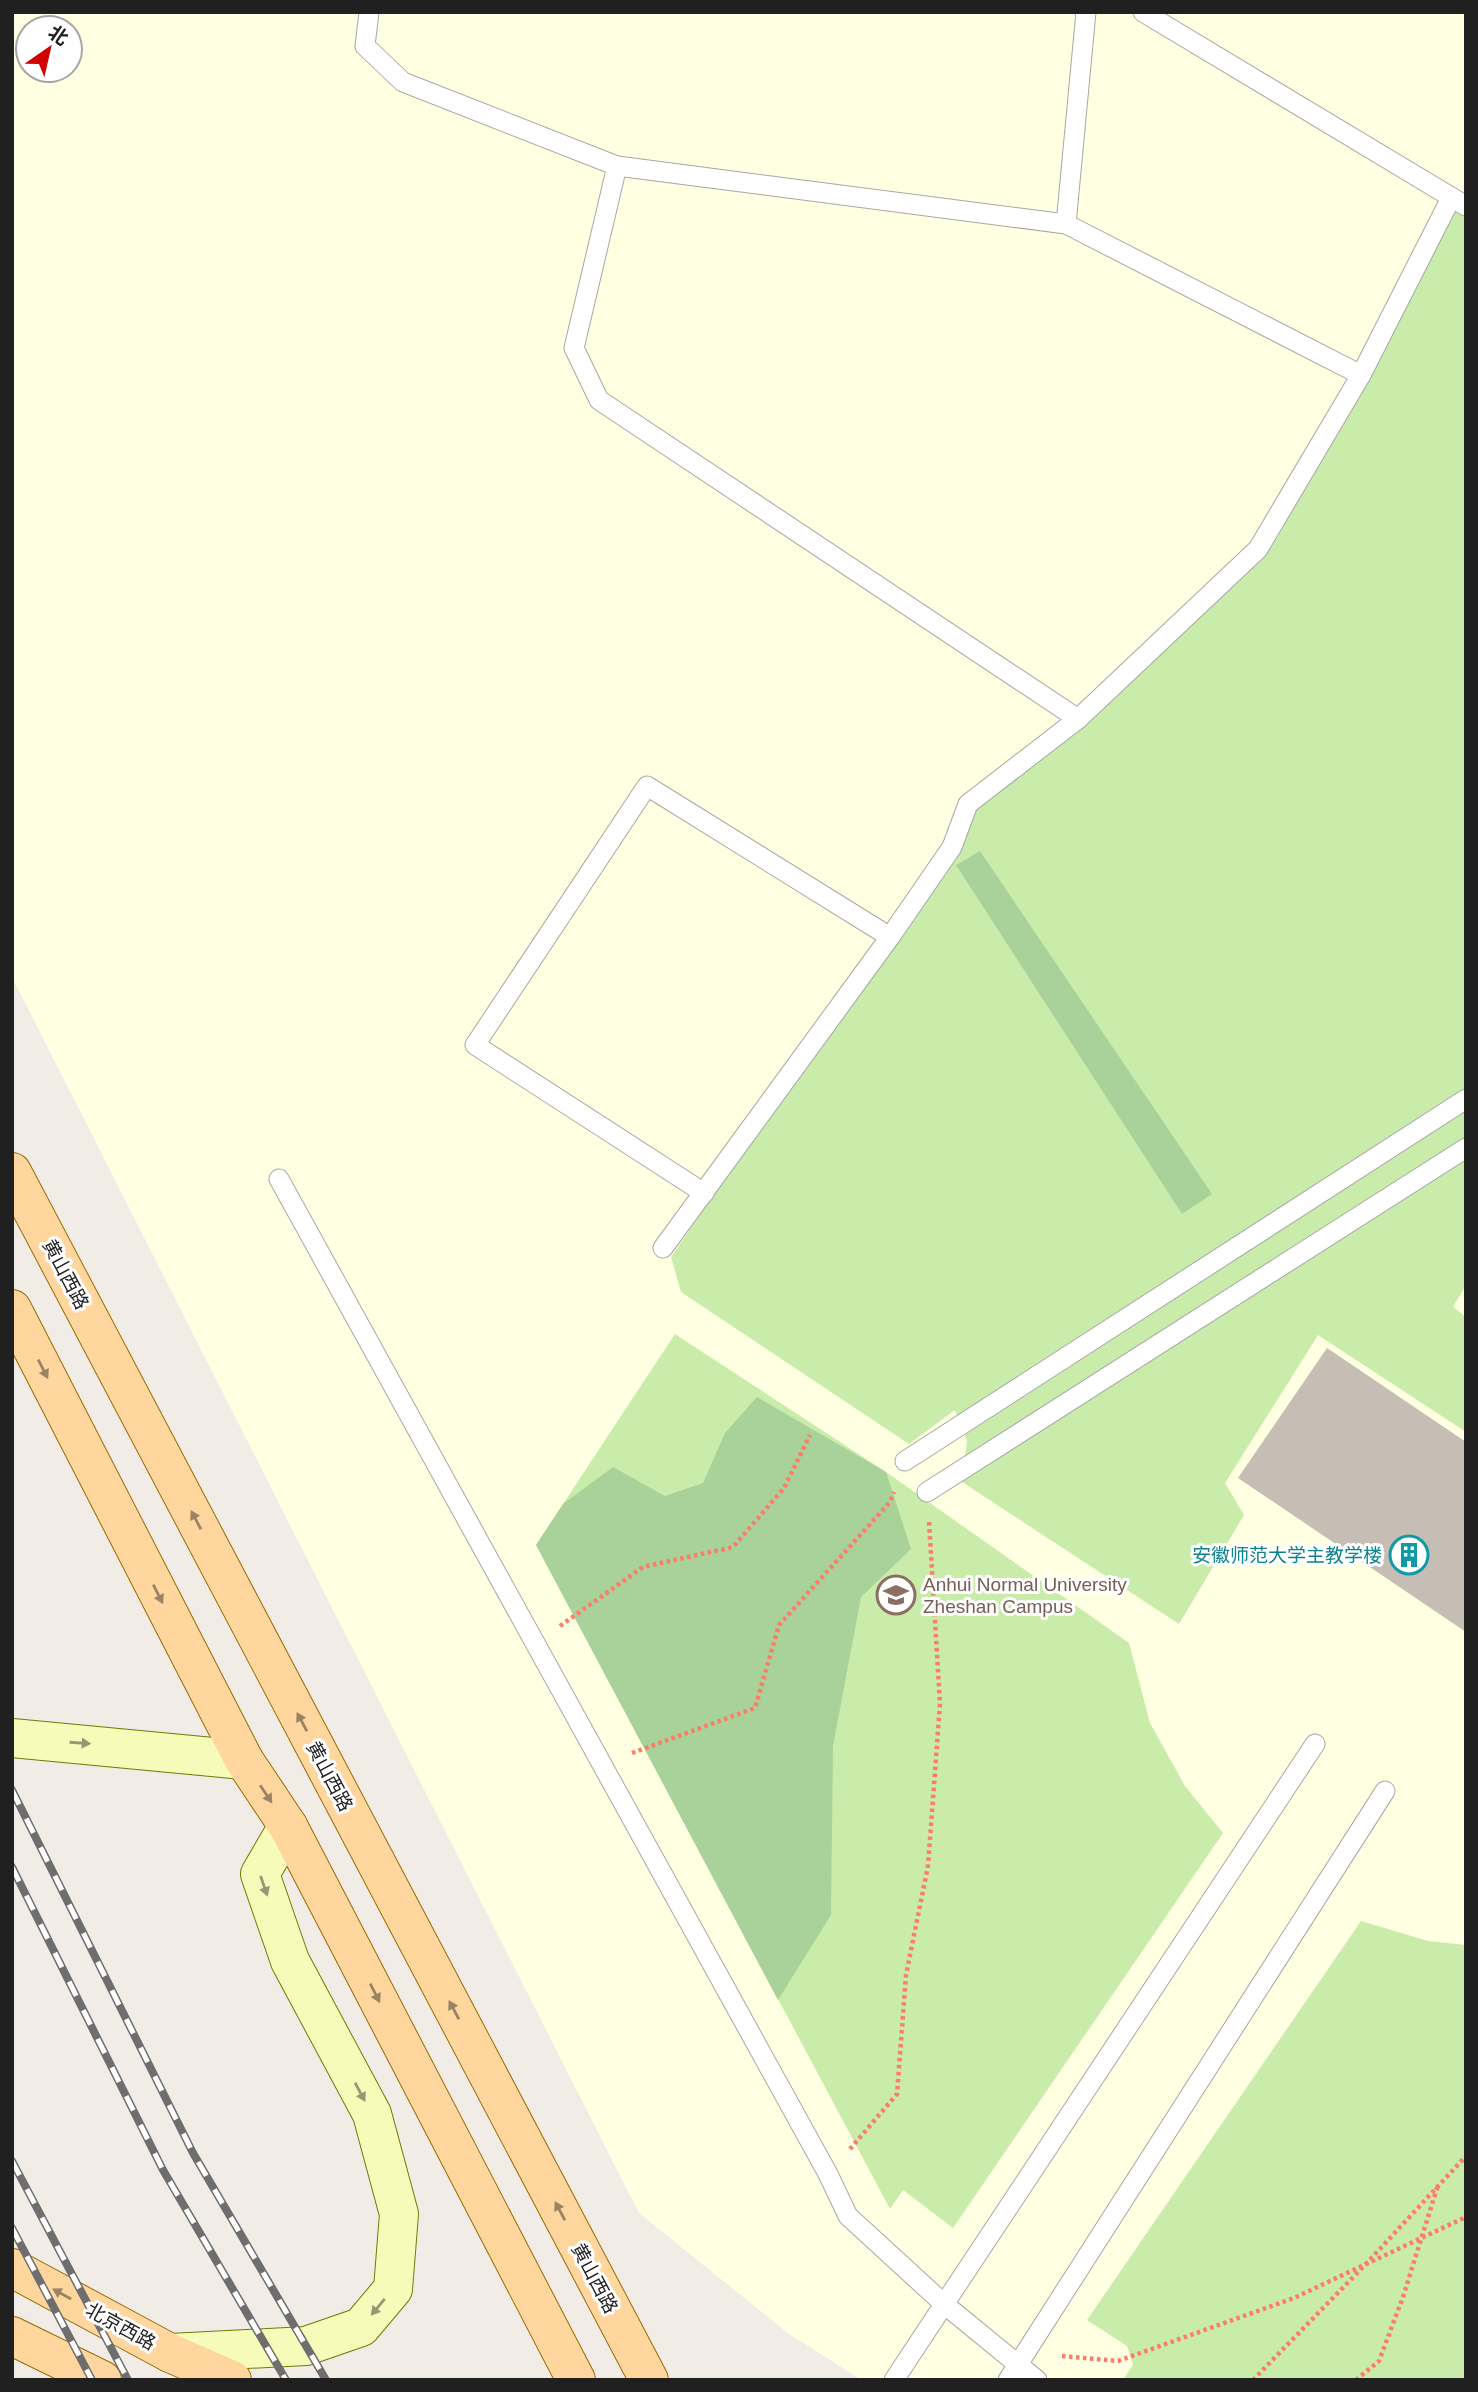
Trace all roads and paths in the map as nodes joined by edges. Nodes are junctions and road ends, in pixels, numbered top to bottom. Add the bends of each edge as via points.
1 (369, 12) edge
2 (1086, 12) edge
3 (1143, 12) edge
4 (617, 166) junction
5 (1458, 202) edge
6 (1066, 224) junction
7 (1361, 375) junction
8 (1078, 719) junction
9 (890, 937) junction
10 (1466, 1099) edge
11 (1466, 1148) edge
12 (12, 1172) edge
13 (279, 1179) dead end
14 (704, 1193) junction
15 (663, 1248) dead end
16 (12, 1309) edge
17 (810, 1434) dead end
18 (905, 1461) joint
19 (927, 1492) joint
20 (534, 1644) junction
21 (12, 1738) edge
22 (1315, 1744) dead end
23 (244, 1760) junction
24 (600, 1764) junction
25 (1385, 1791) dead end
26 (288, 1826) junction
27 (1466, 2156) edge
28 (828, 2174) junction
29 (1439, 2184) junction
30 (1466, 2217) edge
31 (1421, 2240) junction
32 (1365, 2265) junction
33 (12, 2269) edge
34 (944, 2304) junction
35 (12, 2336) edge
36 (170, 2353) junction
37 (1016, 2366) edge
38 (1366, 2372) junction
39 (102, 2380) edge
40 (232, 2380) edge
41 (576, 2380) edge
42 (649, 2380) edge
43 (894, 2380) edge
44 (1037, 2380) edge
45 (1253, 2380) edge
46 (1356, 2380) edge
47 (1366, 2380) edge

1 - 4 lane via 365,46 403,82
2 - 6 lane
3 - 5 lane
4 - 6 lane
4 - 8 lane via 574,348 599,400
5 - 7 lane
6 - 7 lane
7 - 8 lane via 1258,549
8 - 9 lane via 968,804 952,847
9 - 14 lane
9 - 14 lane via 648,786 475,1045
10 - 18 lane
11 - 19 lane
42 -> 12 main road, 黄山西路
13 - 20 lane
14 - 15 lane
16 -> 23 main road
17 - 20 path via 784,1488 733,1547 643,1567
18 - 24 path via 890,1502 779,1625 755,1708
19 - 28 path via 940,1704 928,1866 906,1975 897,2094
20 - 24 lane
21 -> 23 main road
22 - 34 lane
23 -> 26 main road
24 - 28 lane
25 - 37 lane
26 -> 36 main road via 260,1874 290,1961 372,2114 399,2214 393,2289 361,2327 306,2346
26 -> 41 main road
27 - 29 path
28 - 34 lane via 848,2216
29 - 31 path
29 - 32 path
30 - 31 path
31 - 32 path
31 - 38 path via 1379,2361
32 - 37 path via 1294,2298 1118,2361
32 - 45 path
36 -> 33 main road, 北京西路
34 - 37 lane
34 - 43 lane
35 - 39 main road
36 - 40 main road, 北京西路
37 - 44 lane
38 - 46 path
38 - 47 path

